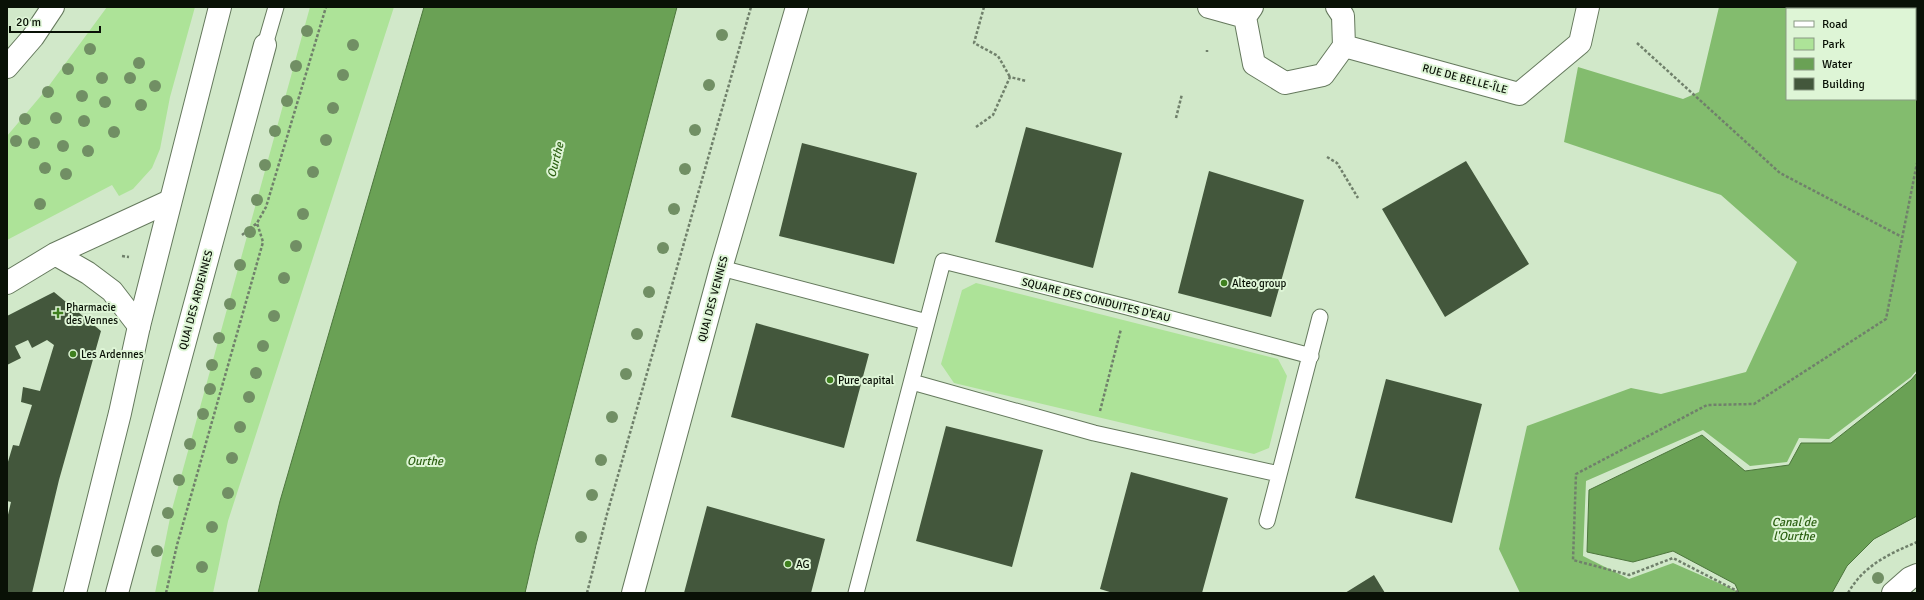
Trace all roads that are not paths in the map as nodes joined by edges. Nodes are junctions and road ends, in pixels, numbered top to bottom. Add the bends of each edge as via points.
1 (53, 7) edge
2 (220, 7) edge
3 (276, 7) edge
4 (797, 7) edge
5 (1209, 7) edge
6 (1337, 7) edge
7 (1588, 7) edge
8 (1248, 12) edge
9 (265, 45) joint
10 (1344, 46) junction
11 (7, 67) edge
12 (170, 201) junction
13 (56, 254) junction
14 (721, 268) junction
15 (7, 283) edge
16 (1320, 317) dead end
17 (927, 322) junction
18 (138, 326) junction
19 (1310, 356) junction
20 (912, 382) junction
21 (1279, 474) junction
22 (1267, 521) dead end
23 (1917, 575) edge
24 (75, 593) edge
25 (117, 593) edge
26 (633, 593) edge
27 (856, 593) edge
28 (1893, 593) edge

1 - 11 street
2 - 12 street
3 - 9 lane, QUAI DES ARDENNES
4 - 14 street, QUAI DES VENNES
5 - 8 street
6 - 10 street via 1344,16
7 - 10 street, RUE DE BELLE-ÎLE via 1580,43 1519,94
8 - 10 street via 1254,64 1285,83 1323,75
9 - 25 street, QUAI DES ARDENNES
12 - 13 street
12 - 18 street
13 - 15 street
13 - 18 street via 112,291
14 - 17 lane
14 - 26 street, QUAI DES VENNES
16 - 19 lane
17 - 19 lane, SQUARE DES CONDUITES D'EAU via 943,261
17 - 20 lane, SQUARE DES CONDUITES D'EAU
18 - 24 street via 120,413
19 - 21 lane
20 - 21 lane via 1094,433
20 - 27 lane, SQUARE DES CONDUITES D'EAU
21 - 22 lane
23 - 28 street

